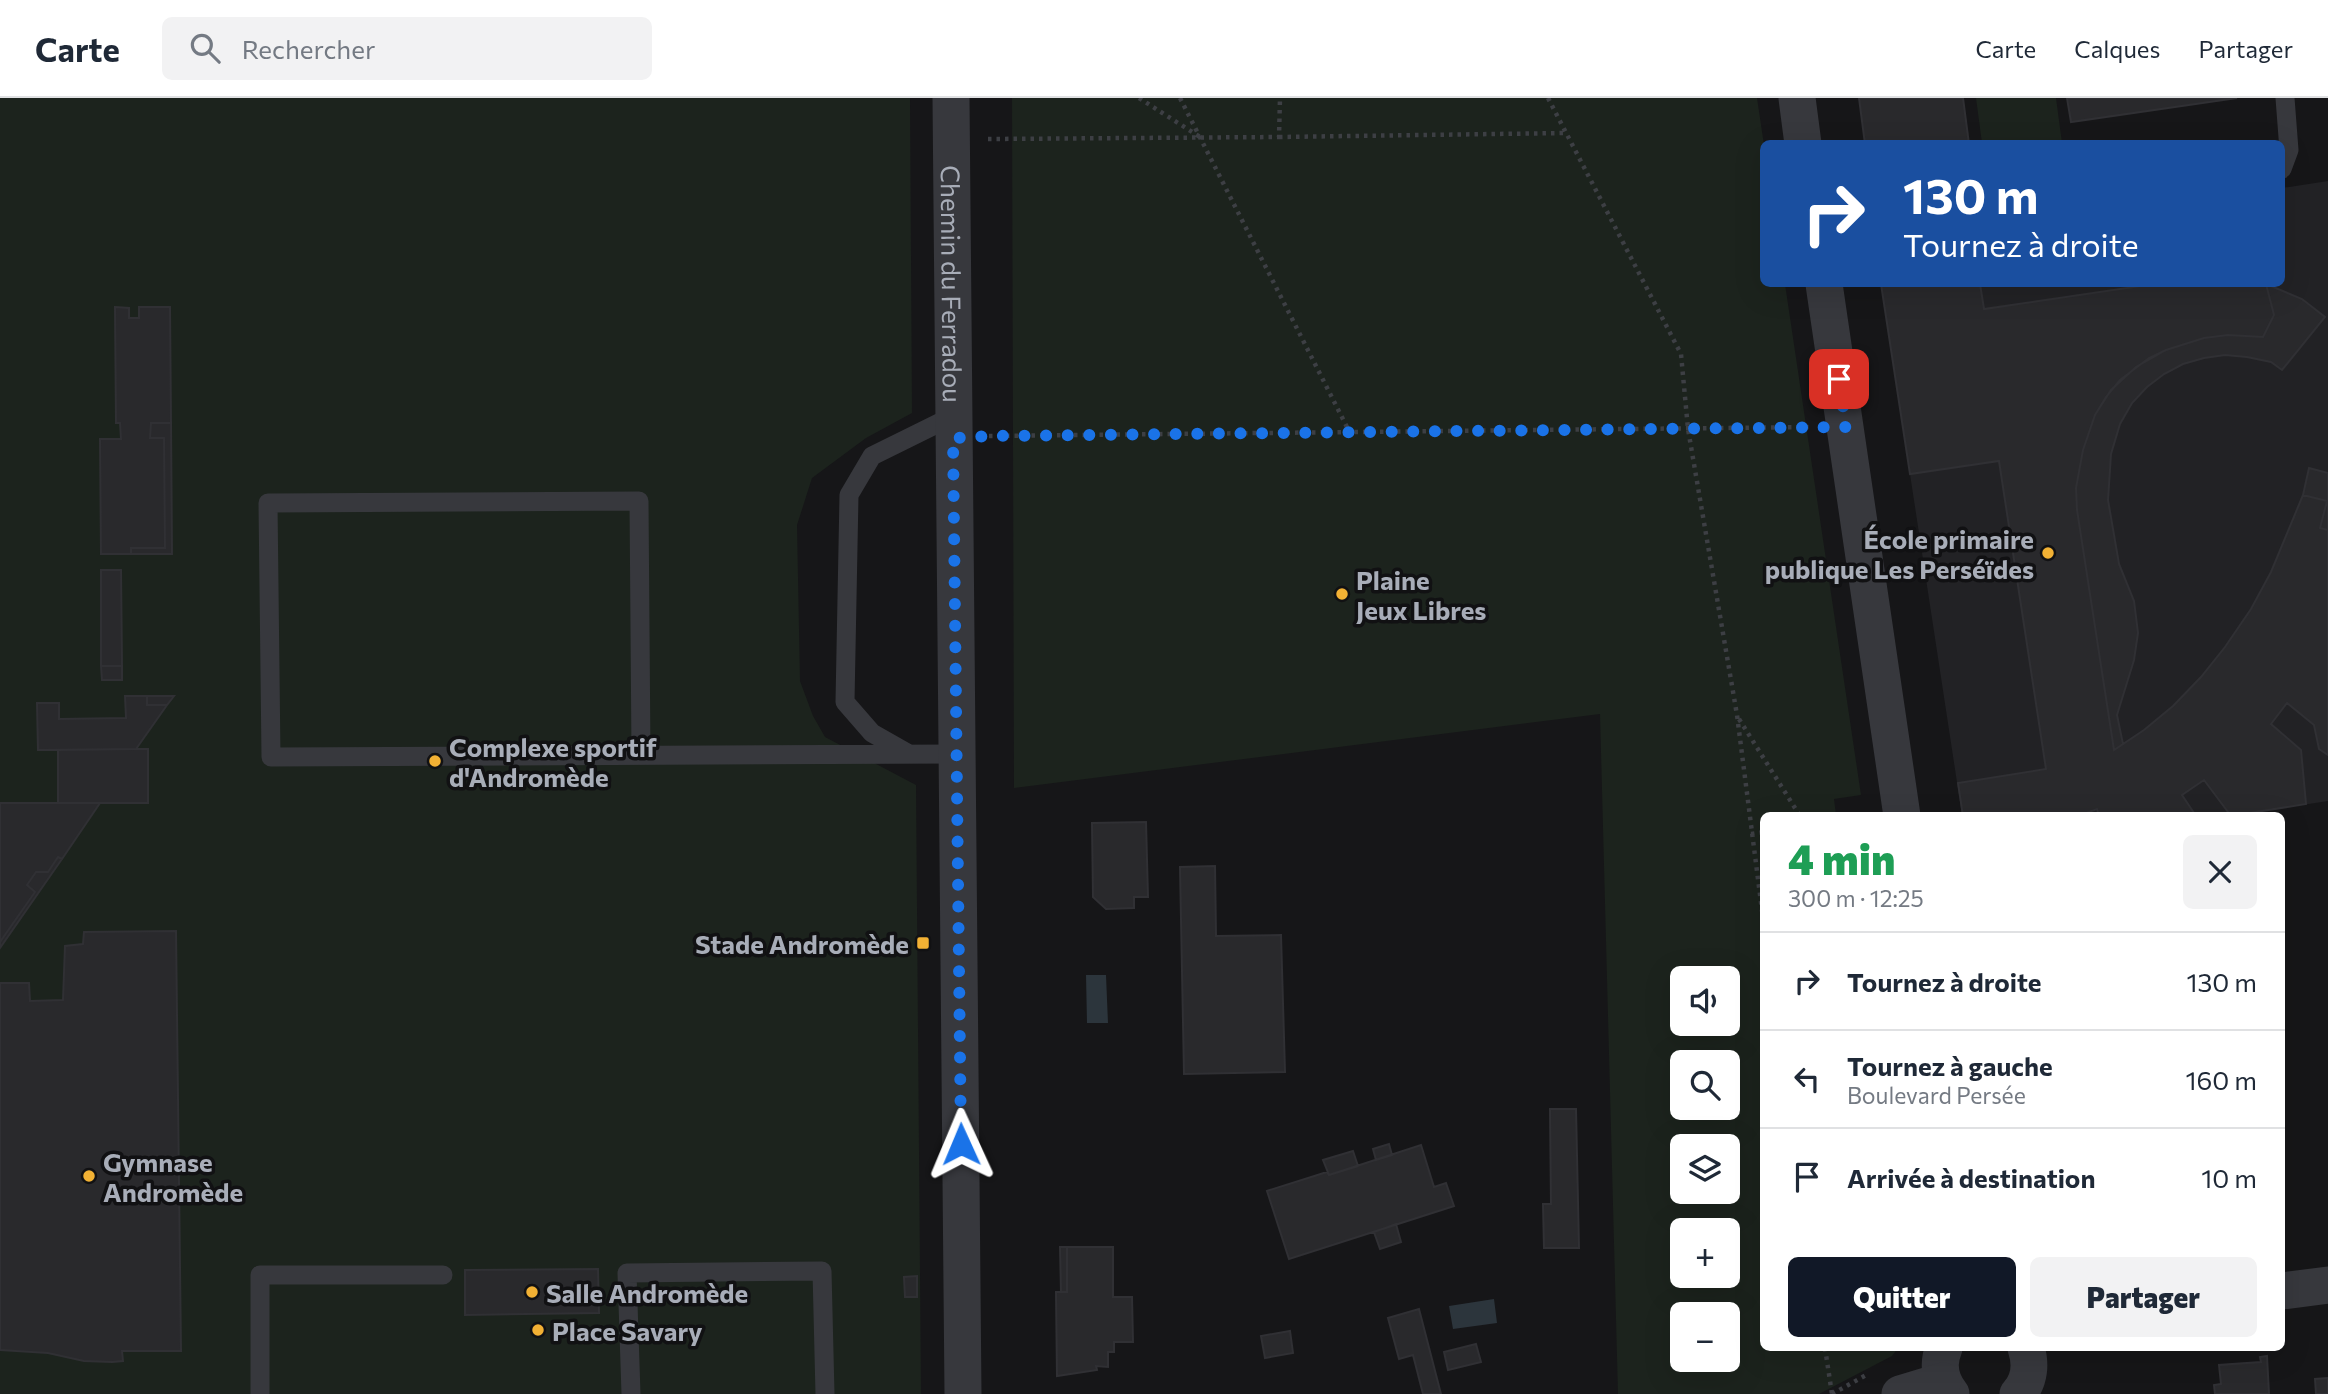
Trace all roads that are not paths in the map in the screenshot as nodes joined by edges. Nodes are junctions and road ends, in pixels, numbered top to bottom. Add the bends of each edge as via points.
1 (951, 98) edge
2 (1797, 98) edge
3 (2286, 98) edge
4 (1802, 140) edge
5 (2285, 161) edge
6 (1824, 287) edge
7 (953, 427) junction
8 (909, 754) junction
9 (957, 754) junction
10 (641, 755) junction
11 (1901, 812) edge
12 (443, 1275) dead end
13 (2328, 1285) edge
14 (2285, 1291) edge
15 (2035, 1351) edge
16 (1946, 1374) edge
17 (260, 1394) edge
18 (631, 1394) edge
19 (825, 1394) edge
20 (963, 1394) edge
21 (1900, 1394) edge
22 (2018, 1394) edge

1 - 7 street, Chemin du Ferradou
2 - 4 street
3 - 5 lane via 2289,150
6 - 11 street
7 - 8 lane via 872,456 849,495 845,702 872,733
7 - 9 street, Chemin du Ferradou
8 - 9 lane
8 - 10 lane
9 - 20 street, Chemin du Ferradou
10 - 10 lane via 271,757 268,503 639,501
12 - 17 lane via 260,1275
13 - 14 street
15 - 22 street
16 - 21 street
18 - 19 lane via 627,1273 822,1271

